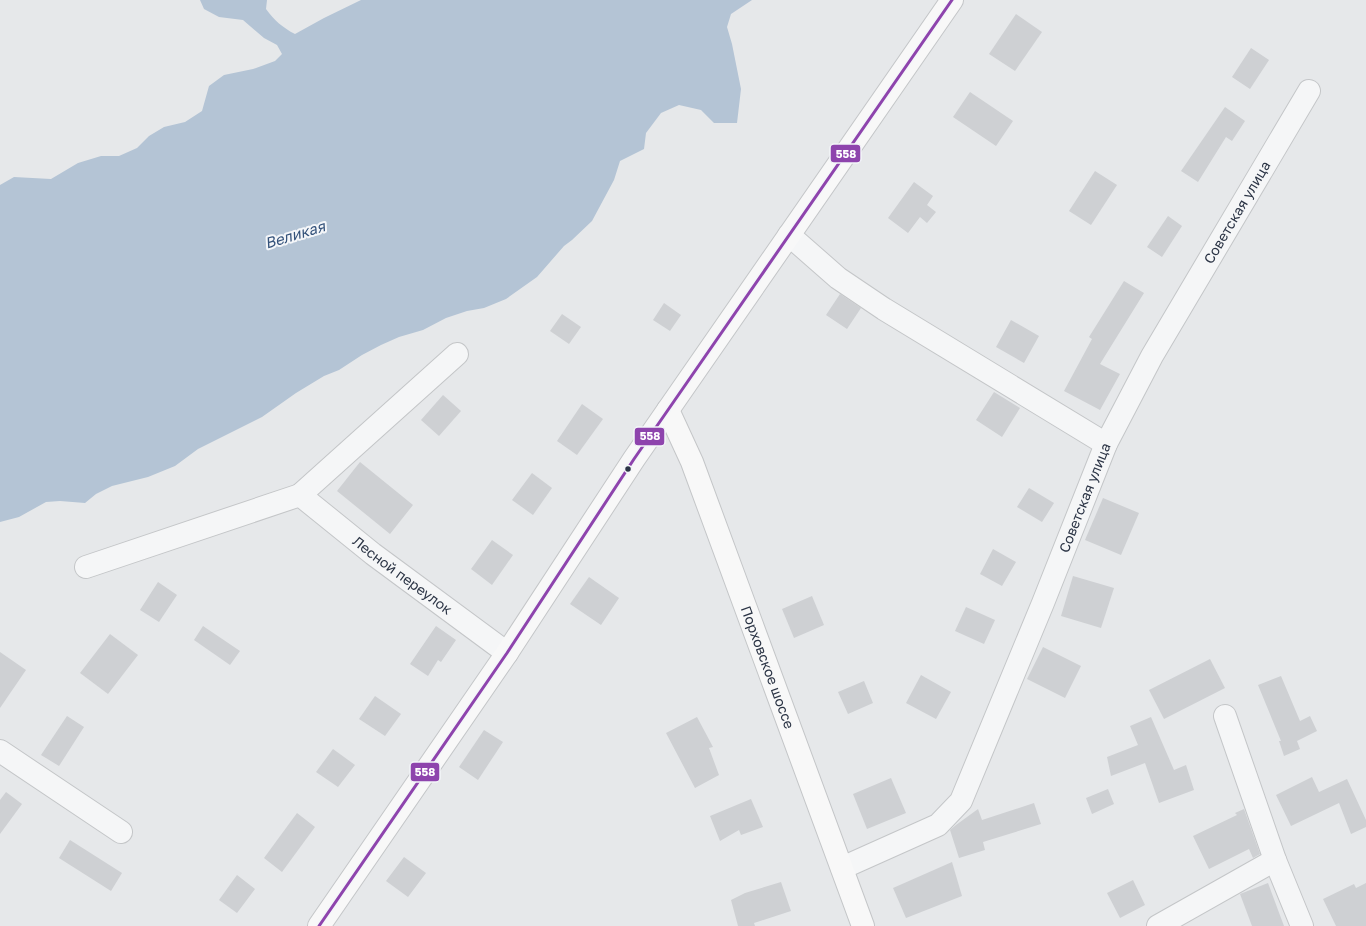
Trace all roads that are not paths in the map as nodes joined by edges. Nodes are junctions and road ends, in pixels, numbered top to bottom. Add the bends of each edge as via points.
1 (952, 0) edge
2 (1309, 90) dead end
3 (789, 234) junction
4 (457, 354) dead end
5 (668, 410) junction
6 (1106, 444) junction
7 (300, 495) junction
8 (86, 567) dead end
9 (507, 653) junction
10 (1225, 716) dead end
11 (2, 756) edge
12 (121, 832) dead end
13 (1275, 860) junction
14 (842, 868) junction
15 (319, 926) edge
16 (863, 926) edge
17 (1158, 926) edge
18 (1302, 926) edge

1 - 3 main road
2 - 6 street, Советская улица via 1152,356
3 - 5 main road
3 - 6 street via 838,278 884,309
4 - 7 street
5 - 9 main road
5 - 14 main road, Порховское шоссе via 692,462
6 - 14 street, Советская улица via 961,801 938,825
7 - 8 street
7 - 9 street, Лесной переулок via 379,558
9 - 15 main road
10 - 13 street
11 - 12 street
13 - 17 street
13 - 18 street
14 - 16 main road, Порховское шоссе

